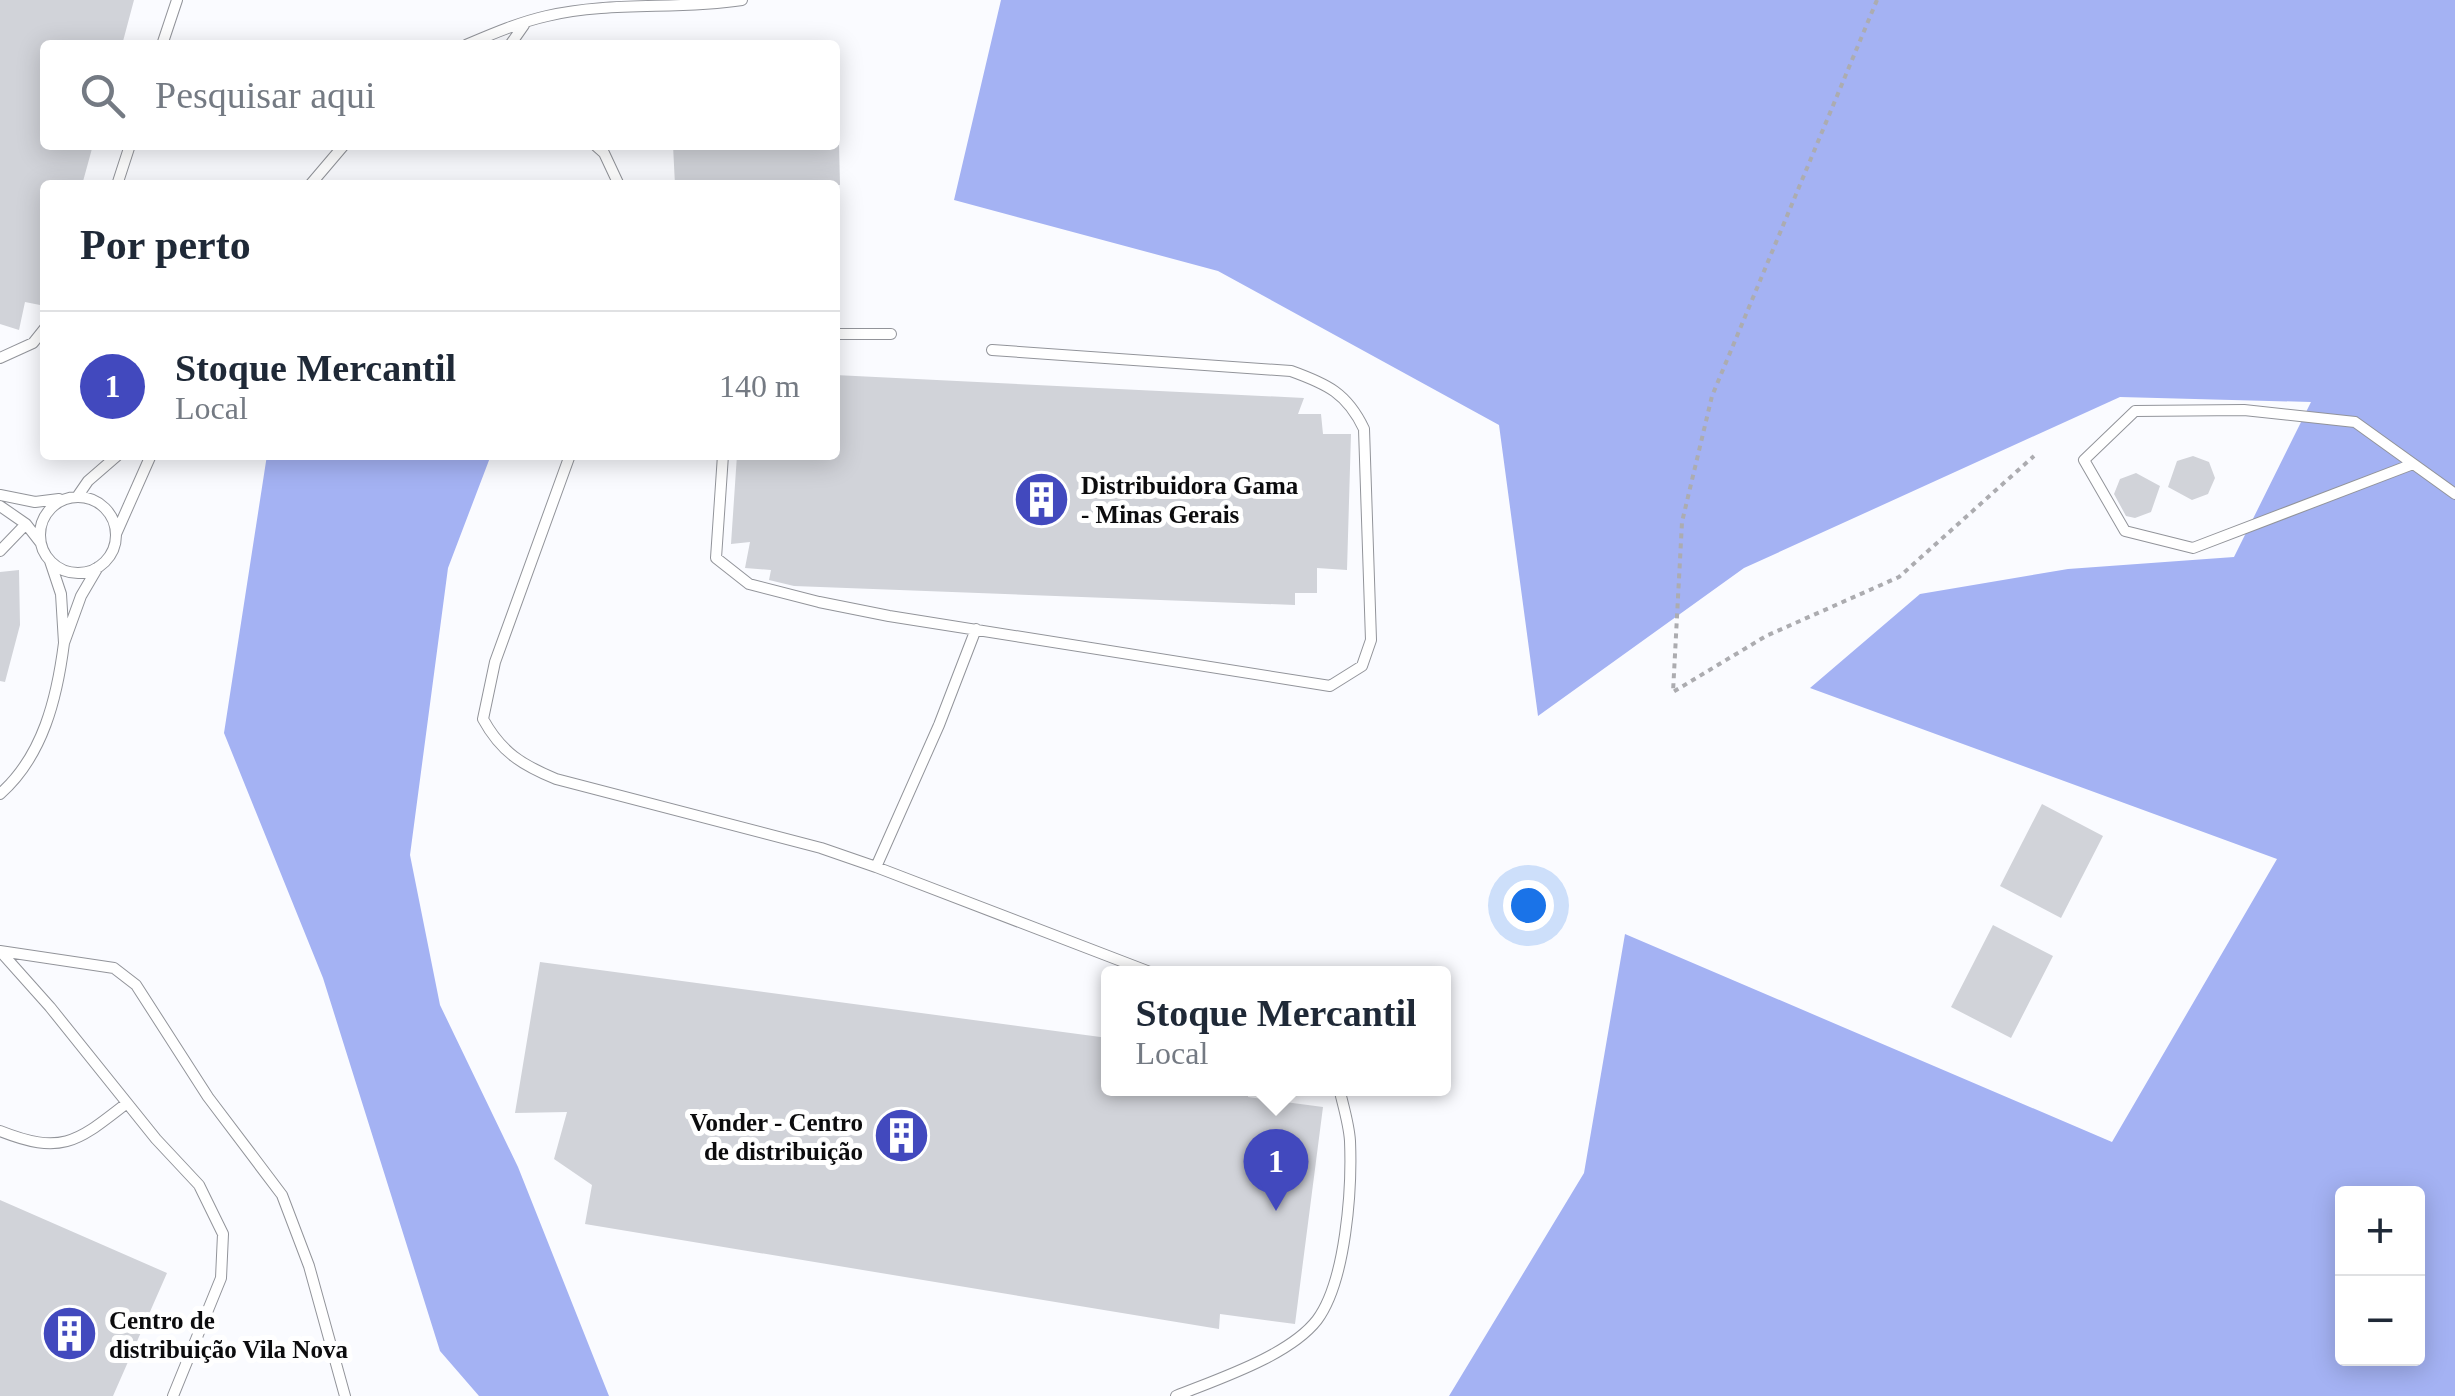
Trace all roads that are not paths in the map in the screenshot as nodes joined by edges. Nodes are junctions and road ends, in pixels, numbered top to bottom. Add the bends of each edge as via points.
1 (176, 0) edge
2 (742, 0) edge
3 (525, 24) junction
4 (164, 40) edge
5 (480, 40) edge
6 (514, 40) edge
7 (128, 150) edge
8 (340, 150) edge
9 (601, 150) edge
10 (119, 180) edge
11 (314, 180) edge
12 (617, 180) edge
13 (840, 334) edge
14 (891, 334) dead end
15 (40, 335) edge
16 (992, 350) dead end
17 (0, 358) edge
18 (112, 460) edge
19 (149, 460) edge
20 (568, 460) edge
21 (723, 460) edge
22 (2413, 464) junction
23 (2455, 494) edge
24 (0, 495) edge
25 (71, 498) junction
26 (0, 506) edge
27 (26, 524) junction
28 (116, 535) junction
29 (41, 544) junction
30 (0, 551) edge
31 (50, 560) junction
32 (99, 566) junction
33 (976, 629) junction
34 (64, 643) junction
35 (0, 794) edge
36 (876, 867) junction
37 (1134, 966) edge
38 (1342, 1096) edge
39 (127, 1103) junction
40 (0, 1131) edge
41 (173, 1396) edge
42 (344, 1396) edge
43 (1176, 1396) edge

1 - 4 lane
2 - 3 lane via 576,12
3 - 5 lane
3 - 6 lane
7 - 10 lane
8 - 11 lane
9 - 12 lane
13 - 14 lane
15 - 17 lane
16 - 33 lane via 1290,371 1352,403 1364,428 1371,640 1362,666 1330,686
18 - 25 lane
19 - 28 lane
20 - 36 lane via 495,662 484,720 497,744 522,766 556,779
21 - 33 lane via 716,558 749,584
22 - 22 lane via 2354,422 2244,410 2135,411 2084,460 2125,531 2193,548
22 - 23 lane
24 - 25 lane via 35,502
25 - 28 lane via 100,504
25 - 29 lane via 55,504 42,522
26 - 27 lane
27 - 29 lane
27 - 30 lane
28 - 32 lane
29 - 31 lane
31 - 32 lane via 68,571
31 - 34 lane via 61,594
32 - 34 lane
33 - 36 lane
34 - 35 lane via 40,741
36 - 37 lane
38 - 43 lane via 1350,1140 1346,1210 1337,1277 1317,1320 1290,1344
39 - 40 lane via 82,1138 48,1144
39 - 41 lane via 198,1185 223,1234 222,1278
39 - 42 lane via 0,951 114,968 136,985 282,1195

